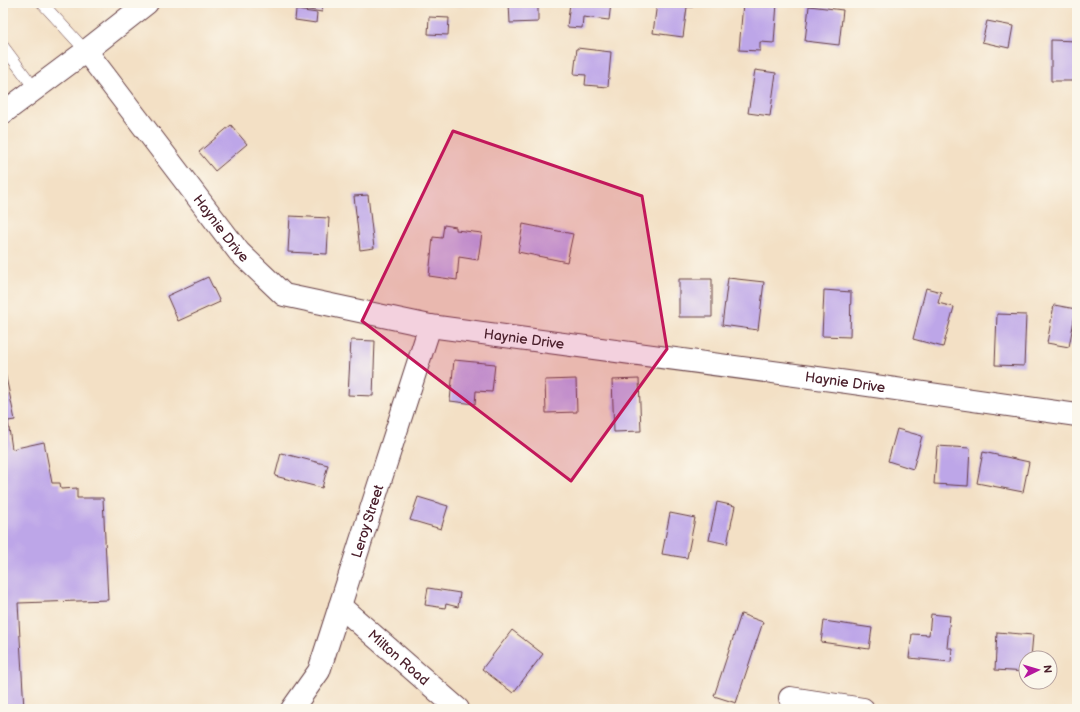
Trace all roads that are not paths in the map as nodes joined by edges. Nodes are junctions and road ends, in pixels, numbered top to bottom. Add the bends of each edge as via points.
1 (42, 3) edge
2 (147, 3) edge
3 (3, 46) edge
4 (86, 51) junction
5 (35, 89) junction
6 (3, 113) edge
7 (430, 326) junction
8 (1077, 415) edge
9 (340, 606) junction
10 (790, 698) dead end
11 (292, 709) edge
12 (458, 709) edge
13 (863, 709) edge

1 - 4 lane
2 - 4 street
3 - 5 lane
4 - 5 street
4 - 7 street, Haynie Drive via 239,252 284,295
5 - 6 street
7 - 8 street, Haynie Drive
7 - 9 street, Leroy Street
9 - 11 street, Leroy Street via 319,672
9 - 12 street, Milton Road
10 - 13 street

